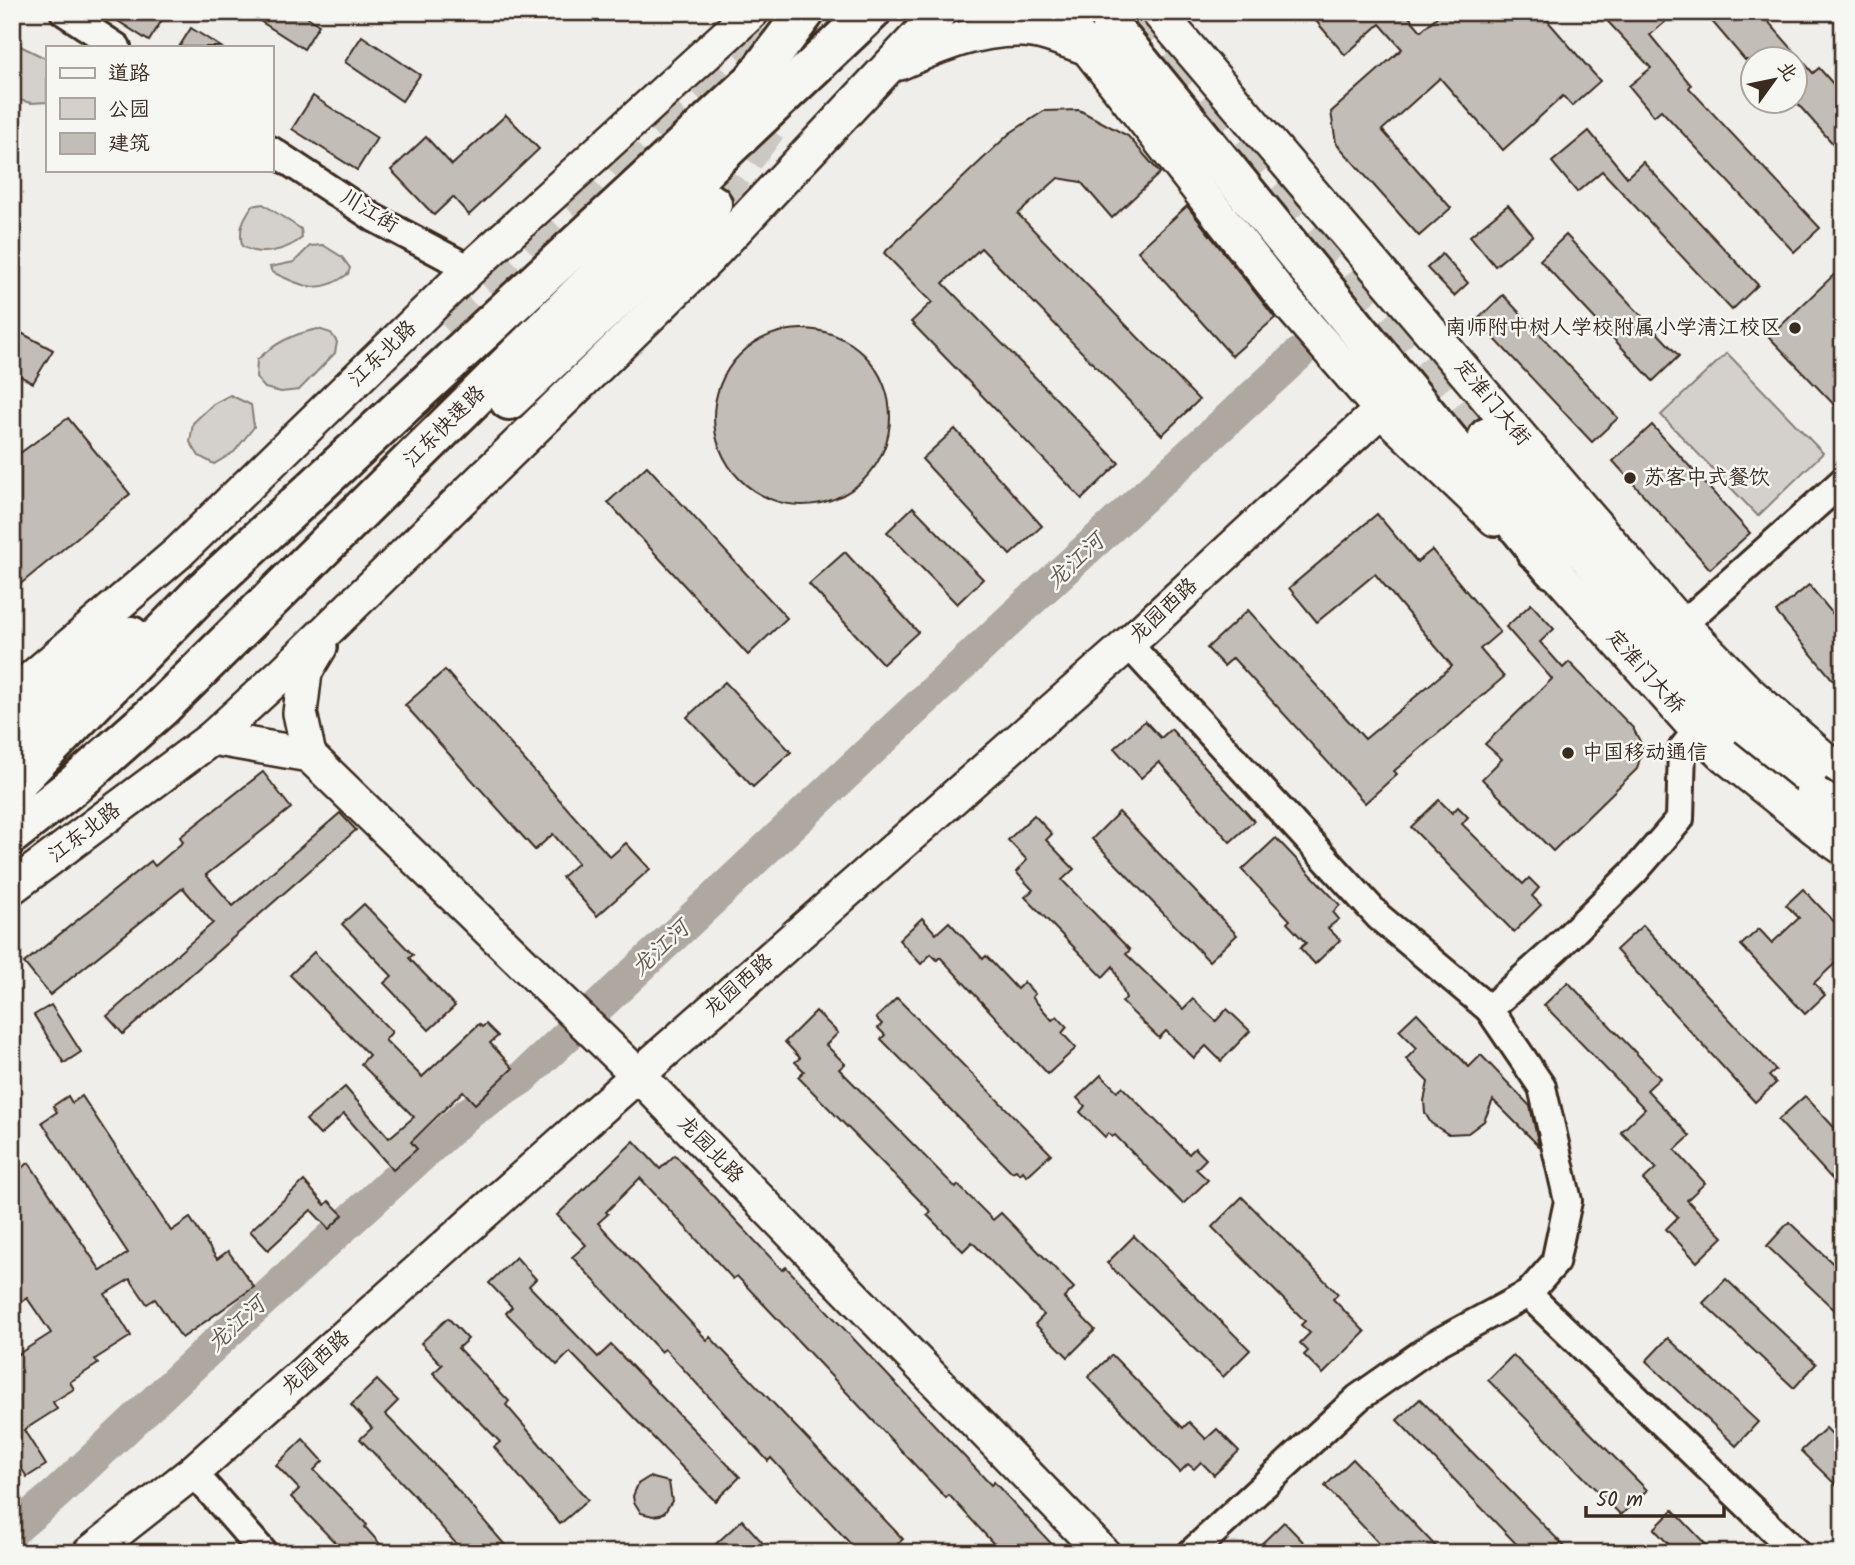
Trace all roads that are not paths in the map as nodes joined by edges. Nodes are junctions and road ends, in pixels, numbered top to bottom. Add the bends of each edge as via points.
1 (64, 12) edge
2 (752, 12) edge
3 (871, 12) edge
4 (940, 12) edge
5 (1059, 12) edge
6 (1158, 12) edge
7 (801, 16) edge
8 (1101, 38) junction
9 (115, 46) edge
10 (830, 52) junction
11 (887, 68) junction
12 (273, 150) edge
13 (712, 204) tunnel mouth
14 (470, 269) junction
15 (1381, 410) junction
16 (353, 430) dead end
17 (1488, 437) tunnel mouth
18 (1843, 481) edge
19 (1553, 569) junction
20 (335, 621) junction
21 (1682, 625) junction
22 (1128, 644) junction
23 (162, 707) junction
24 (19, 719) edge
25 (1697, 730) junction
26 (212, 738) junction
27 (309, 755) junction
28 (12, 788) edge
29 (1833, 795) edge
30 (12, 834) edge
31 (1843, 848) edge
32 (12, 887) edge
33 (1489, 1010) junction
34 (638, 1075) junction
35 (1528, 1294) junction
36 (193, 1472) junction
37 (90, 1553) edge
38 (264, 1553) edge
39 (1103, 1553) edge
40 (1191, 1553) edge
41 (1797, 1553) edge

1 - 9 street
2 - 14 main road, 江东北路
3 - 10 highway, 江东快速路
4 - 11 main road, 江东北路
5 - 8 main road
6 - 21 main road, 定淮门大街
7 - 10 highway via 818,20 831,33
7 - 28 highway, 江东快速路 via 752,82 201,593
8 - 11 main road via 1023,30 982,33 949,41
8 - 15 main road via 1287,302
8 - 19 highway
10 - 23 highway, 江东快速路
11 - 20 main road, 江东北路 via 707,260
12 - 14 street, 川江街 via 374,218
13 - 23 highway via 286,621
14 - 24 main road, 江东北路 via 178,553
15 - 19 main road
15 - 22 main road, 龙园西路
16 - 24 highway via 161,611
17 - 29 highway via 1719,710
18 - 21 street
19 - 25 main road, 定淮门大桥
20 - 26 main road, 江东北路
20 - 27 main road via 305,672 300,713
21 - 29 main road, 定淮门大街 via 1749,693
22 - 33 street via 1379,917
22 - 34 main road, 龙园西路
23 - 30 highway, 江东快速路
25 - 31 main road, 定淮门大桥, bridge
25 - 33 street via 1682,749 1680,819 1625,881
26 - 27 main road
26 - 32 main road, 江东北路
27 - 34 main road, 龙园北路
33 - 35 street via 1542,1087 1568,1201 1555,1263
34 - 36 main road, 龙园西路
34 - 39 main road, 龙园北路
35 - 40 street via 1435,1344 1357,1398
35 - 41 street
36 - 37 main road, 龙园西路
36 - 38 street

